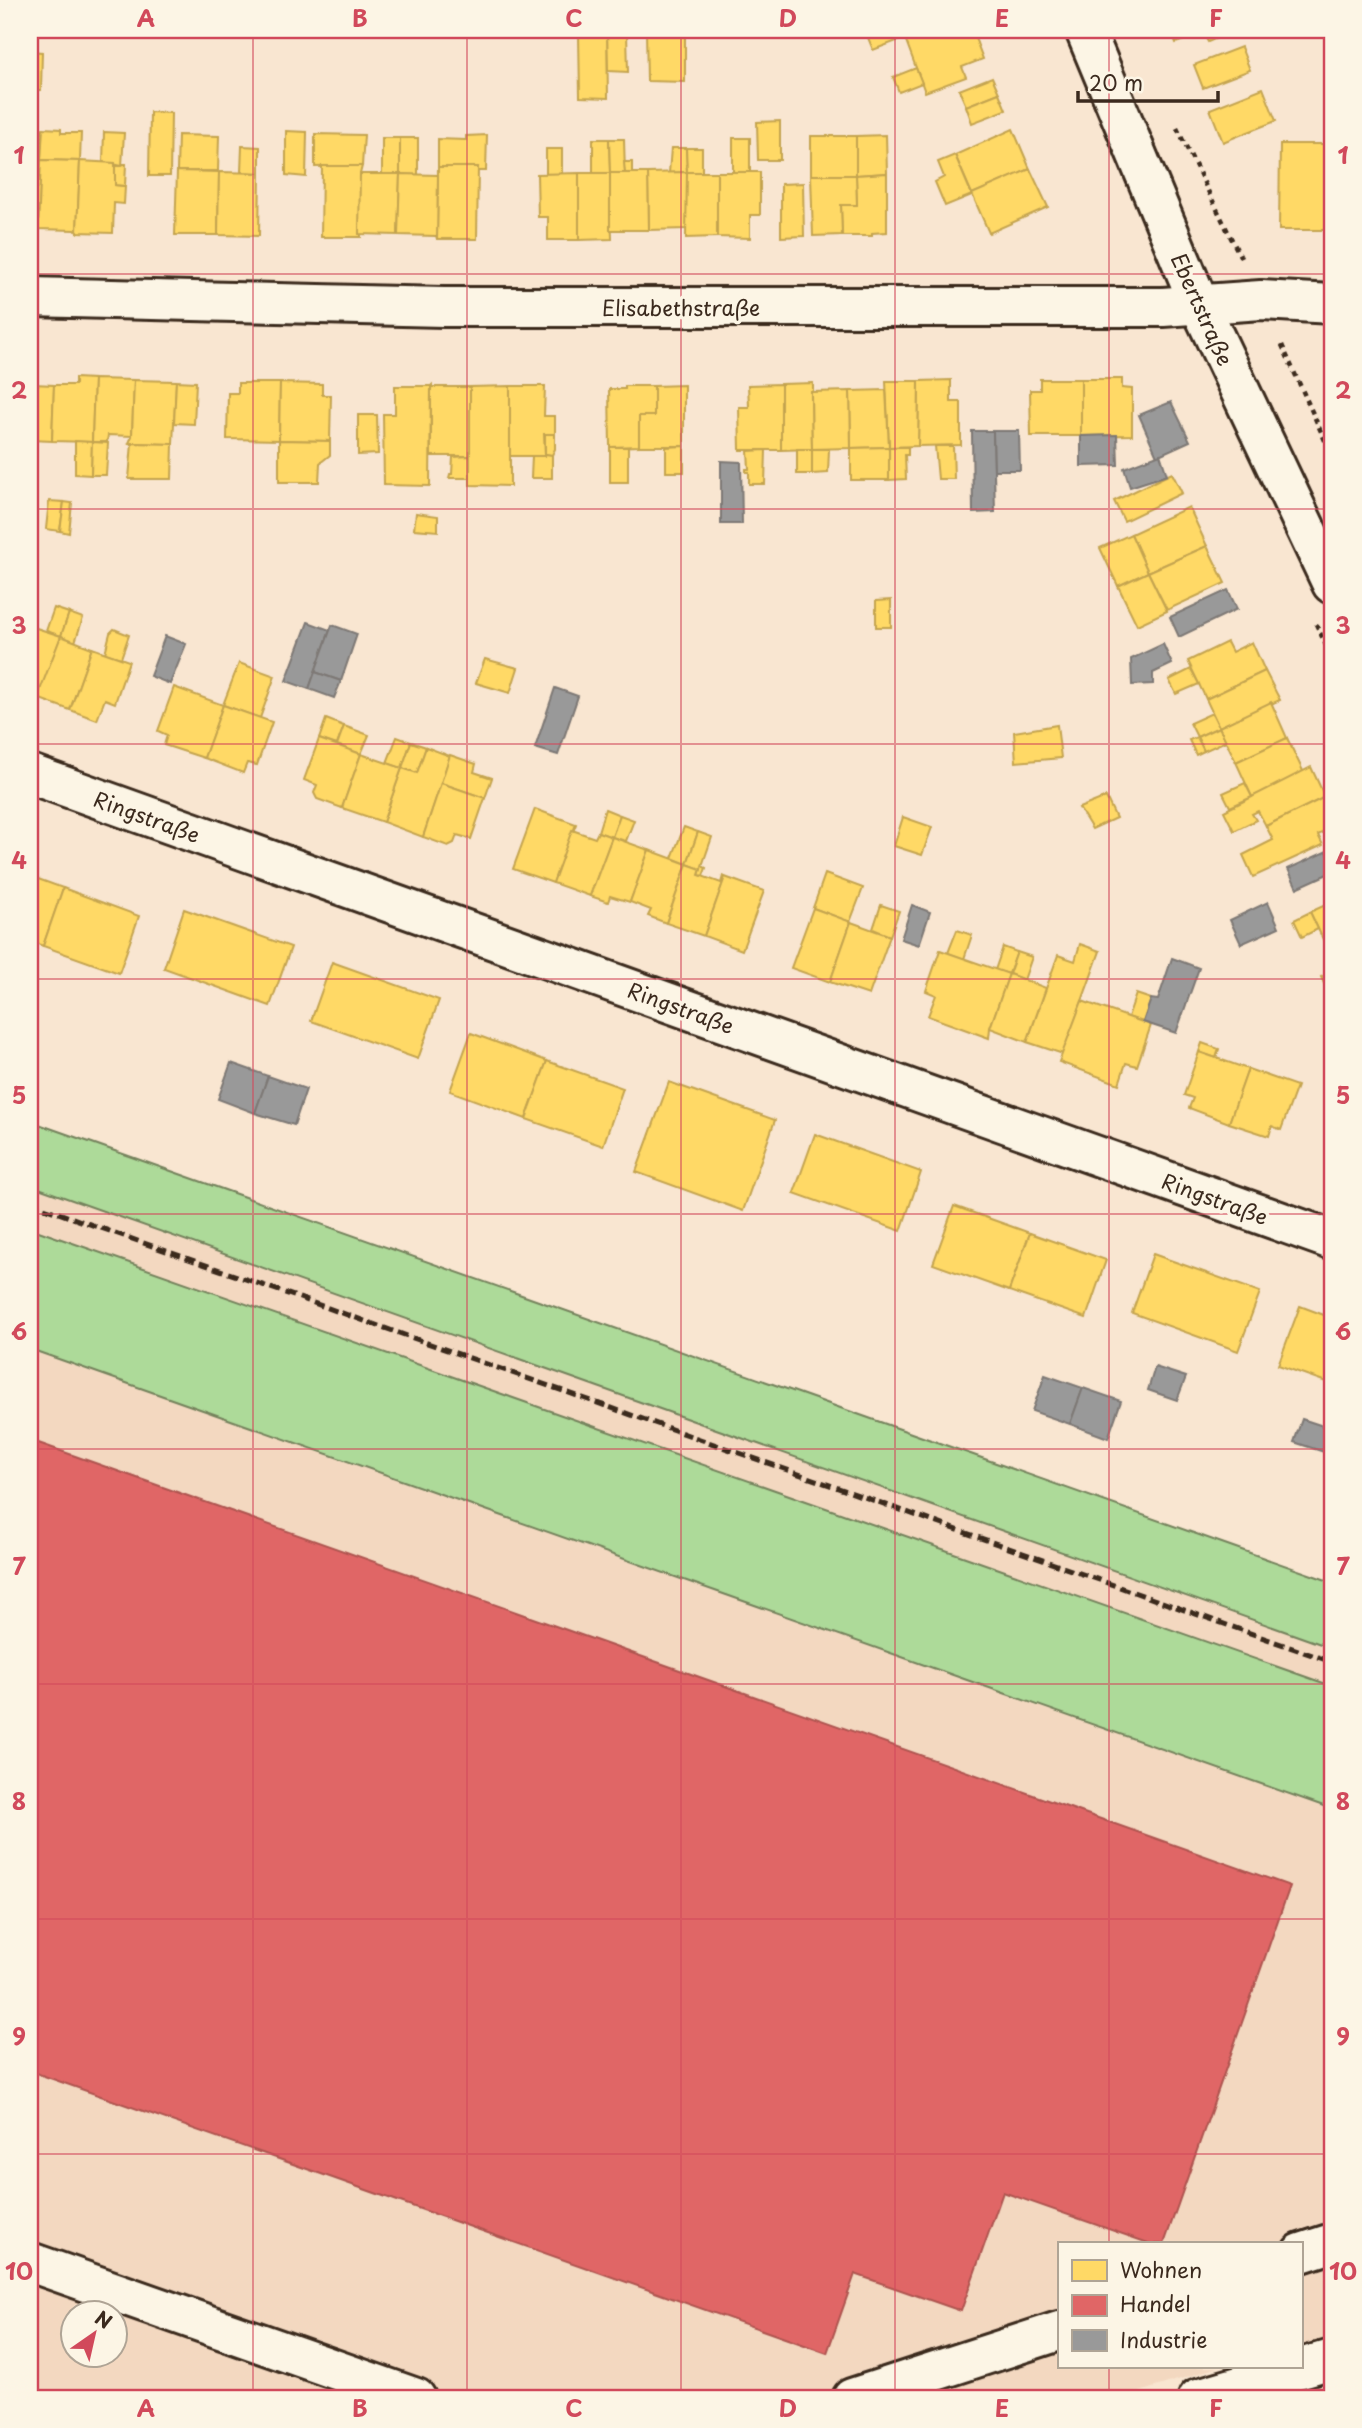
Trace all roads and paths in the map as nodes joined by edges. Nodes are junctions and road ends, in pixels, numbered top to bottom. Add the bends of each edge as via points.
1 (1085, 30) edge
2 (1172, 118) dead end
3 (30, 297) edge
4 (1261, 300) junction
5 (1199, 304) junction
6 (1332, 304) edge
7 (1332, 456) edge
8 (1332, 584) edge
9 (30, 774) edge
10 (1332, 1240) edge
11 (1332, 2243) edge
12 (1302, 2253) edge
13 (30, 2262) edge
14 (1058, 2331) edge
15 (1332, 2359) edge
16 (1301, 2368) edge
17 (1302, 2368) edge
18 (415, 2398) edge
19 (852, 2398) edge
20 (1198, 2398) edge

1 - 5 street, Ebertstraße
2 - 4 path
3 - 5 street, Elisabethstraße via 444,307
4 - 5 street, Elisabethstraße
4 - 6 street, Elisabethstraße
4 - 7 path
5 - 8 street, Ebertstraße
9 - 10 street, Ringstraße
11 - 12 street
13 - 18 street
14 - 19 street
15 - 17 street
16 - 20 street

